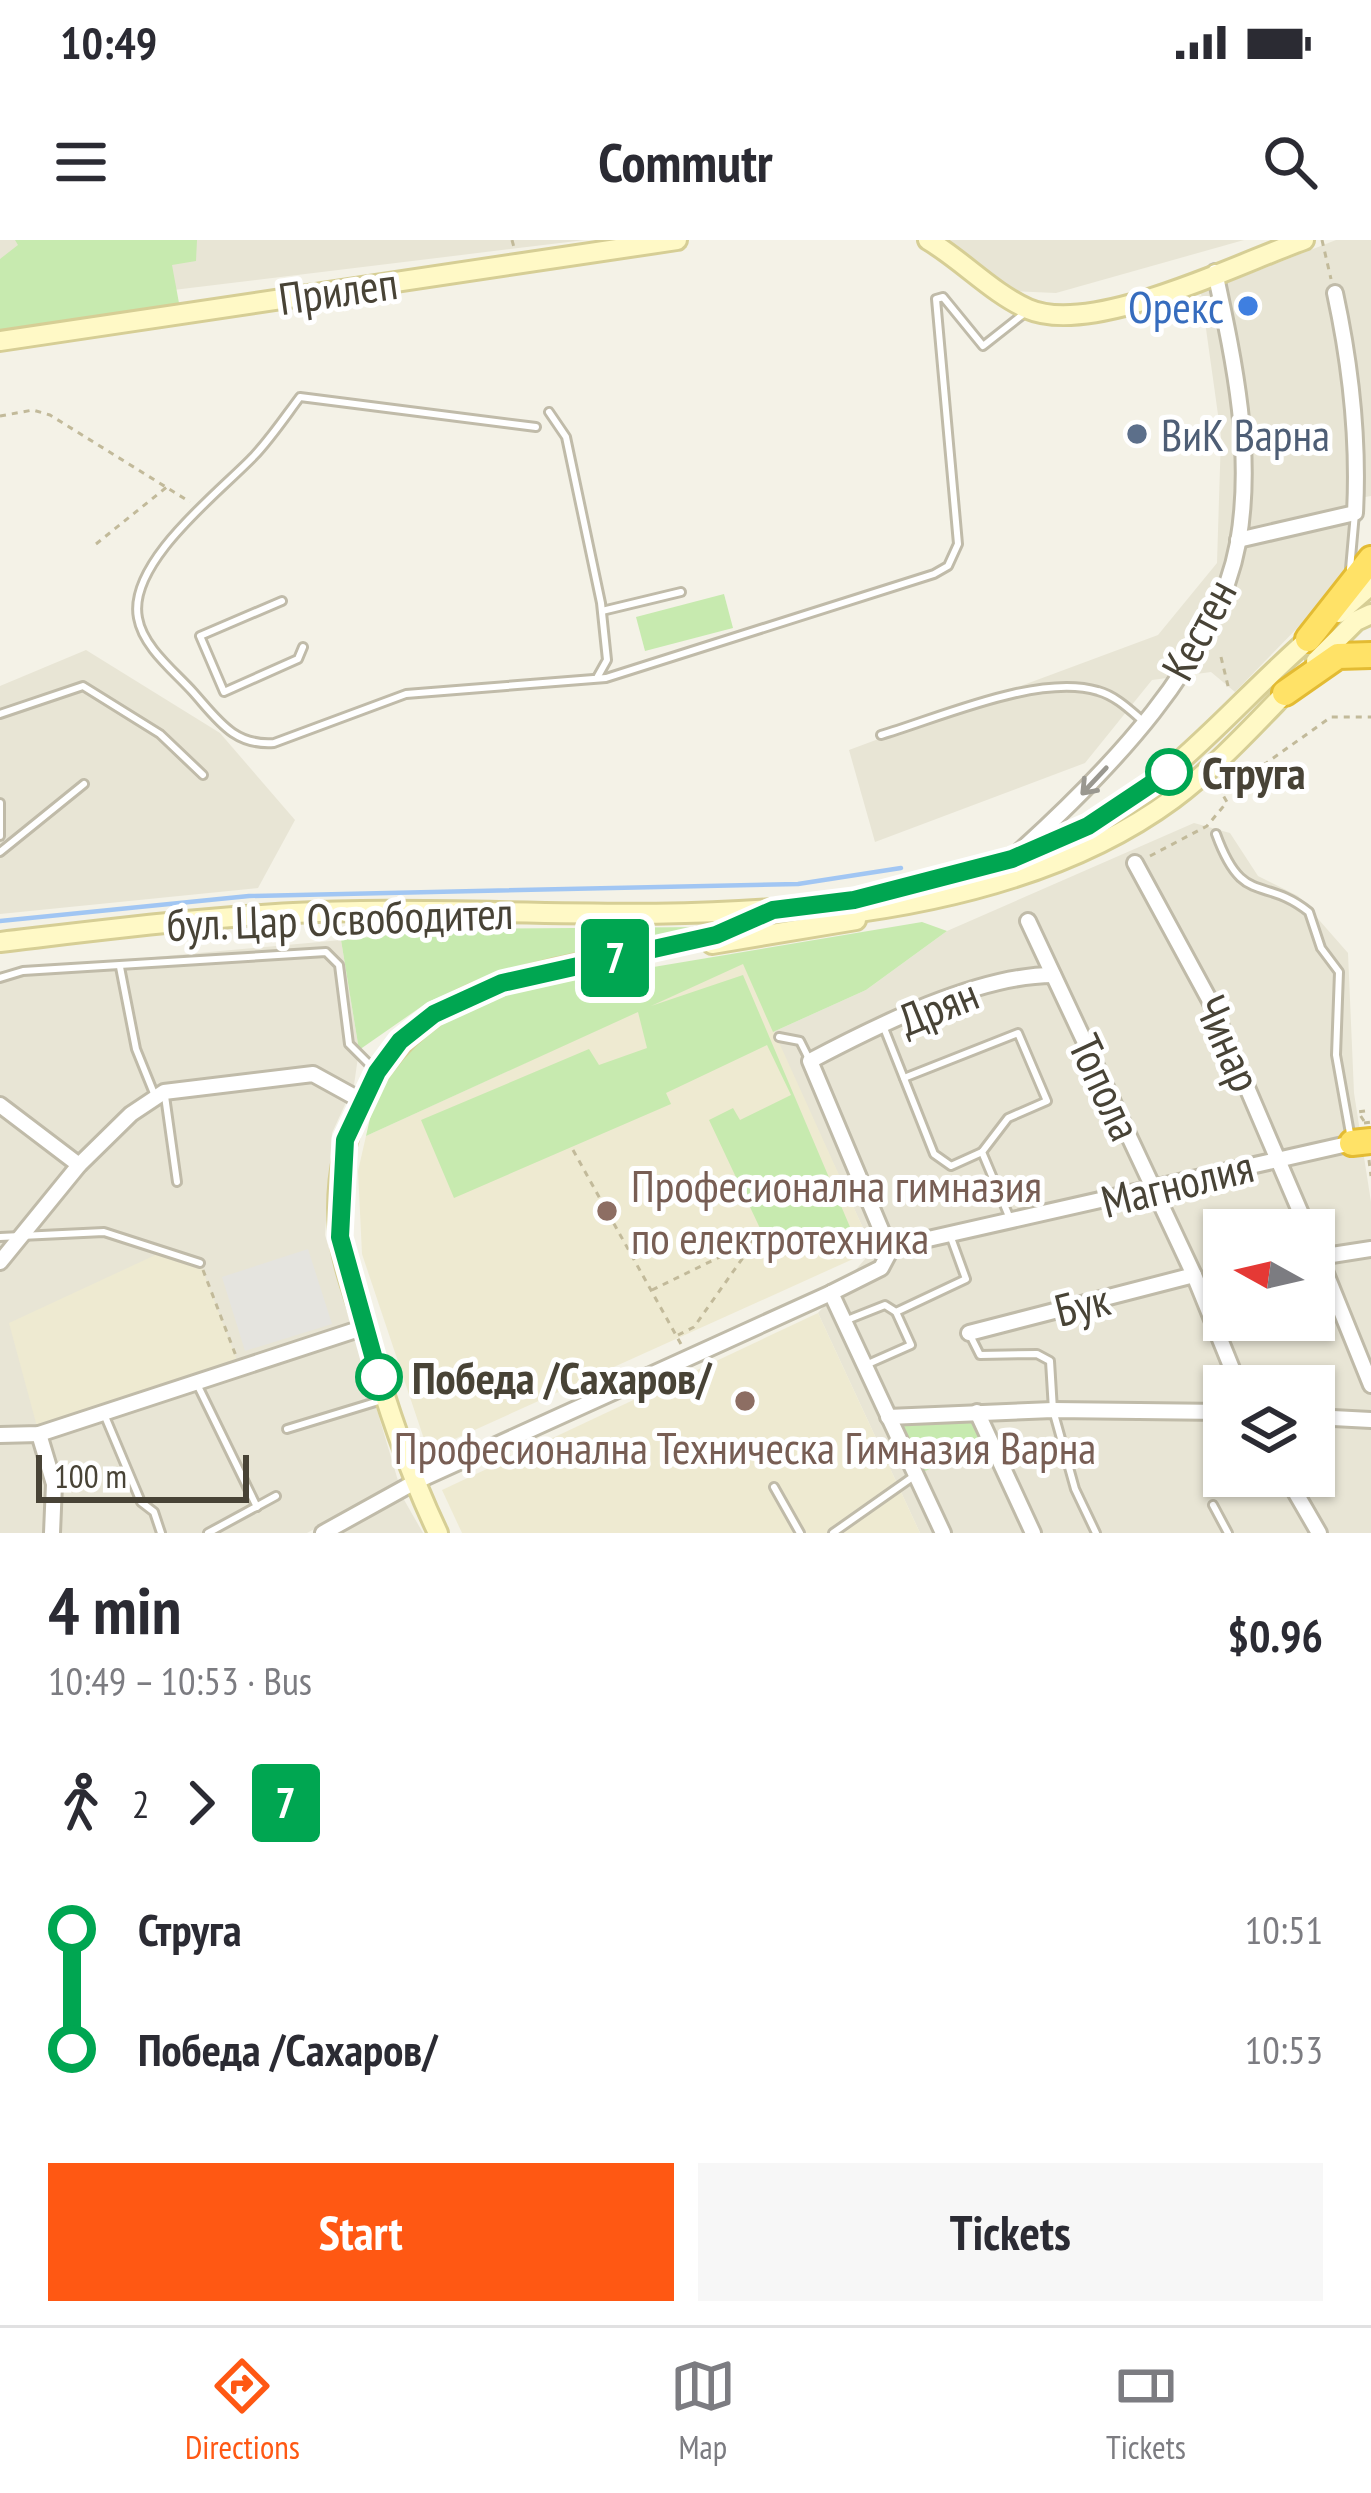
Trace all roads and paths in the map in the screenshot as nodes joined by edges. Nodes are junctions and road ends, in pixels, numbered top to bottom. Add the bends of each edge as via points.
1 (676, 240) edge
2 (928, 240) edge
3 (1304, 240) edge
4 (1322, 240) edge
5 (1215, 272) junction
6 (1335, 293) joint
7 (1029, 309) junction
8 (0, 341) edge
9 (549, 412) dead end
10 (0, 416) edge
11 (536, 427) dead end
12 (168, 486) junction
13 (195, 508) junction
14 (1355, 513) junction
15 (1238, 540) junction
16 (95, 544) dead end
17 (1360, 564) edge
18 (1371, 585) edge
19 (680, 592) dead end
20 (282, 601) dead end
21 (602, 611) junction
22 (1371, 614) edge
23 (1307, 640) junction
24 (303, 647) dead end
25 (606, 654) junction
26 (1371, 655) edge
27 (1221, 657) dead end
28 (633, 670) junction
29 (583, 681) junction
30 (1285, 693) junction
31 (1234, 712) junction
32 (0, 714) edge
33 (1371, 717) edge
34 (1144, 722) junction
35 (881, 735) dead end
36 (1205, 769) junction
37 (203, 775) dead end
38 (84, 784) dead end
39 (1223, 793) junction
40 (0, 802) edge
41 (1216, 834) dead end
42 (0, 836) edge
43 (0, 852) edge
44 (1012, 859) junction
45 (1135, 863) joint
46 (907, 906) junction
47 (773, 910) junction
48 (1028, 921) dead end
49 (747, 923) junction
50 (0, 943) edge
51 (656, 949) junction
52 (0, 952) edge
53 (120, 965) junction
54 (1053, 976) junction
55 (0, 977) edge
56 (884, 1028) junction
57 (779, 1036) dead end
58 (810, 1060) junction
59 (377, 1072) junction
60 (904, 1078) junction
61 (160, 1094) junction
62 (362, 1101) junction
63 (0, 1105) edge
64 (1366, 1111) dead end
65 (1364, 1132) edge
66 (573, 1150) dead end
67 (982, 1152) junction
68 (1280, 1158) junction
69 (79, 1165) junction
70 (177, 1182) dead end
71 (1154, 1190) junction
72 (1300, 1209) edge
73 (1011, 1221) junction
74 (769, 1233) dead end
75 (950, 1234) junction
76 (26, 1236) junction
77 (0, 1237) edge
78 (756, 1240) junction
79 (1371, 1249) edge
80 (1335, 1250) edge
81 (890, 1251) junction
82 (0, 1262) edge
83 (200, 1263) joint
84 (1194, 1275) junction
85 (650, 1291) junction
86 (831, 1293) junction
87 (1335, 1296) edge
88 (896, 1312) junction
89 (844, 1321) junction
90 (365, 1328) junction
91 (969, 1333) joint
92 (676, 1336) junction
93 (688, 1358) junction
94 (864, 1365) junction
95 (1230, 1365) edge
96 (240, 1369) junction
97 (195, 1381) junction
98 (1371, 1385) edge
99 (386, 1399) junction
100 (1053, 1410) junction
101 (976, 1412) junction
102 (1203, 1412) edge
103 (103, 1413) junction
104 (889, 1417) junction
105 (1335, 1418) edge
106 (1371, 1420) edge
107 (287, 1429) dead end
108 (39, 1434) junction
109 (0, 1435) edge
110 (916, 1474) junction
111 (415, 1482) junction
112 (773, 1487) dead end
113 (275, 1496) dead end
114 (1298, 1497) edge
115 (1213, 1505) dead end
116 (257, 1507) junction
117 (52, 1533) edge
118 (161, 1533) edge
119 (208, 1533) edge
120 (323, 1533) edge
121 (439, 1533) edge
122 (800, 1533) edge
123 (833, 1533) edge
124 (943, 1533) edge
125 (1033, 1533) edge
126 (1096, 1533) edge
127 (1228, 1533) edge
128 (1319, 1533) edge

1 - 8 main road, Прилеп
2 - 7 main road
3 - 5 main road
4 - 6 path
5 - 7 main road via 1100,312 1057,317
5 - 15 street, Кестен via 1241,411
6 - 14 street via 1358,446
7 - 28 lane via 982,346 936,298 958,544 949,566
9 - 21 lane via 566,437
10 - 12 path via 50,416
11 - 13 lane via 300,397 254,456
12 - 13 path
12 - 16 path
13 - 29 lane via 168,539 138,620 152,647 235,738 274,743 406,694
14 - 15 street
14 - 17 lane
15 - 34 street, Кестен via 1209,622
17 - 23 highway
18 - 23 main road, бул. Цар Освободител
19 - 21 lane
20 - 24 lane via 200,636 224,692 298,659
21 - 25 lane
22 - 30 main road, бул. Цар Освободител
23 - 31 main road, бул. Цар Освободител
25 - 28 lane via 614,668
25 - 29 lane via 600,674
26 - 30 highway via 1339,656
27 - 31 path
28 - 29 lane
30 - 36 main road, бул. Цар Освободител
31 - 44 main road, бул. Цар Освободител via 1110,813
32 - 37 lane via 83,686 160,734
33 - 39 path via 1331,717
34 - 35 lane via 1099,691 1066,686
34 -> 44 street, Кестен
36 - 39 path
36 - 46 main road, бул. Цар Освободител via 1150,815 1055,861
38 - 43 lane
39 - 45 path via 1219,816
40 - 42 lane
41 - 65 lane via 1243,883 1309,912 1339,972 1336,1055
44 - 47 main road, бул. Цар Освободител via 854,900
45 - 68 street, Чинар via 1210,1000
46 - 49 main road, бул. Цар Освободител
46 - 51 main road via 838,925
47 - 49 main road
47 - 50 main road, бул. Цар Освободител via 356,911
48 - 54 street, Топола
49 - 51 main road
49 - 52 main road, бул. Цар Освободител via 379,920
51 - 59 main road via 459,1000 400,1041
53 - 55 lane
53 - 59 lane via 326,952 339,964 350,1044
53 - 61 lane via 136,1049
54 - 56 street, Дрян via 984,986
54 - 71 street, Топола
56 - 58 street, Дрян
56 - 60 lane
57 - 58 lane via 800,1041
58 - 81 street
59 - 62 main road
60 - 67 lane via 934,1154 951,1166
60 - 67 lane via 1018,1034 1047,1101 1008,1118
61 - 62 street via 314,1075
61 - 69 street
61 - 70 lane
62 - 90 main road via 345,1140 338,1201
63 - 69 street
64 - 65 path via 1358,1112
65 - 68 street, Магнолия
66 - 85 path
67 - 73 lane
68 - 71 street, Магнолия
68 - 72 street, Чинар
69 - 76 street
71 - 73 street, Магнолия
71 - 84 street, Топола
73 - 75 street, Магнолия
74 - 78 path
75 - 81 street, Магнолия
75 - 88 lane via 966,1279
76 - 77 lane
76 - 82 street
76 - 83 lane via 104,1232
78 - 85 path
78 - 92 path via 694,1327
79 - 80 street
81 - 86 street, Магнолия via 881,1268
83 - 96 path
84 - 91 street, Бук
84 - 95 street, Топола
85 - 92 path
86 - 89 street
86 - 93 street, Магнолия
87 - 98 street
88 - 89 lane via 885,1305
88 - 94 lane via 910,1345
89 - 94 street
90 - 96 street
90 - 99 main road
91 - 100 lane via 980,1355 1044,1356
92 - 93 path
93 - 111 street, Магнолия
94 - 104 street
96 - 97 street
97 - 103 street
97 - 116 lane
99 - 107 lane
99 - 111 main road
100 - 101 street
100 - 102 street
100 - 126 lane
101 - 104 street
101 - 125 street
103 - 108 street
103 - 118 lane
104 - 110 street
105 - 106 street
108 - 109 street
108 - 117 street via 54,1484
110 - 123 lane
110 - 124 street
111 - 120 street, Магнолия
111 - 121 main road
112 - 122 lane
113 - 116 lane
114 - 128 street
115 - 127 lane
116 - 119 lane

